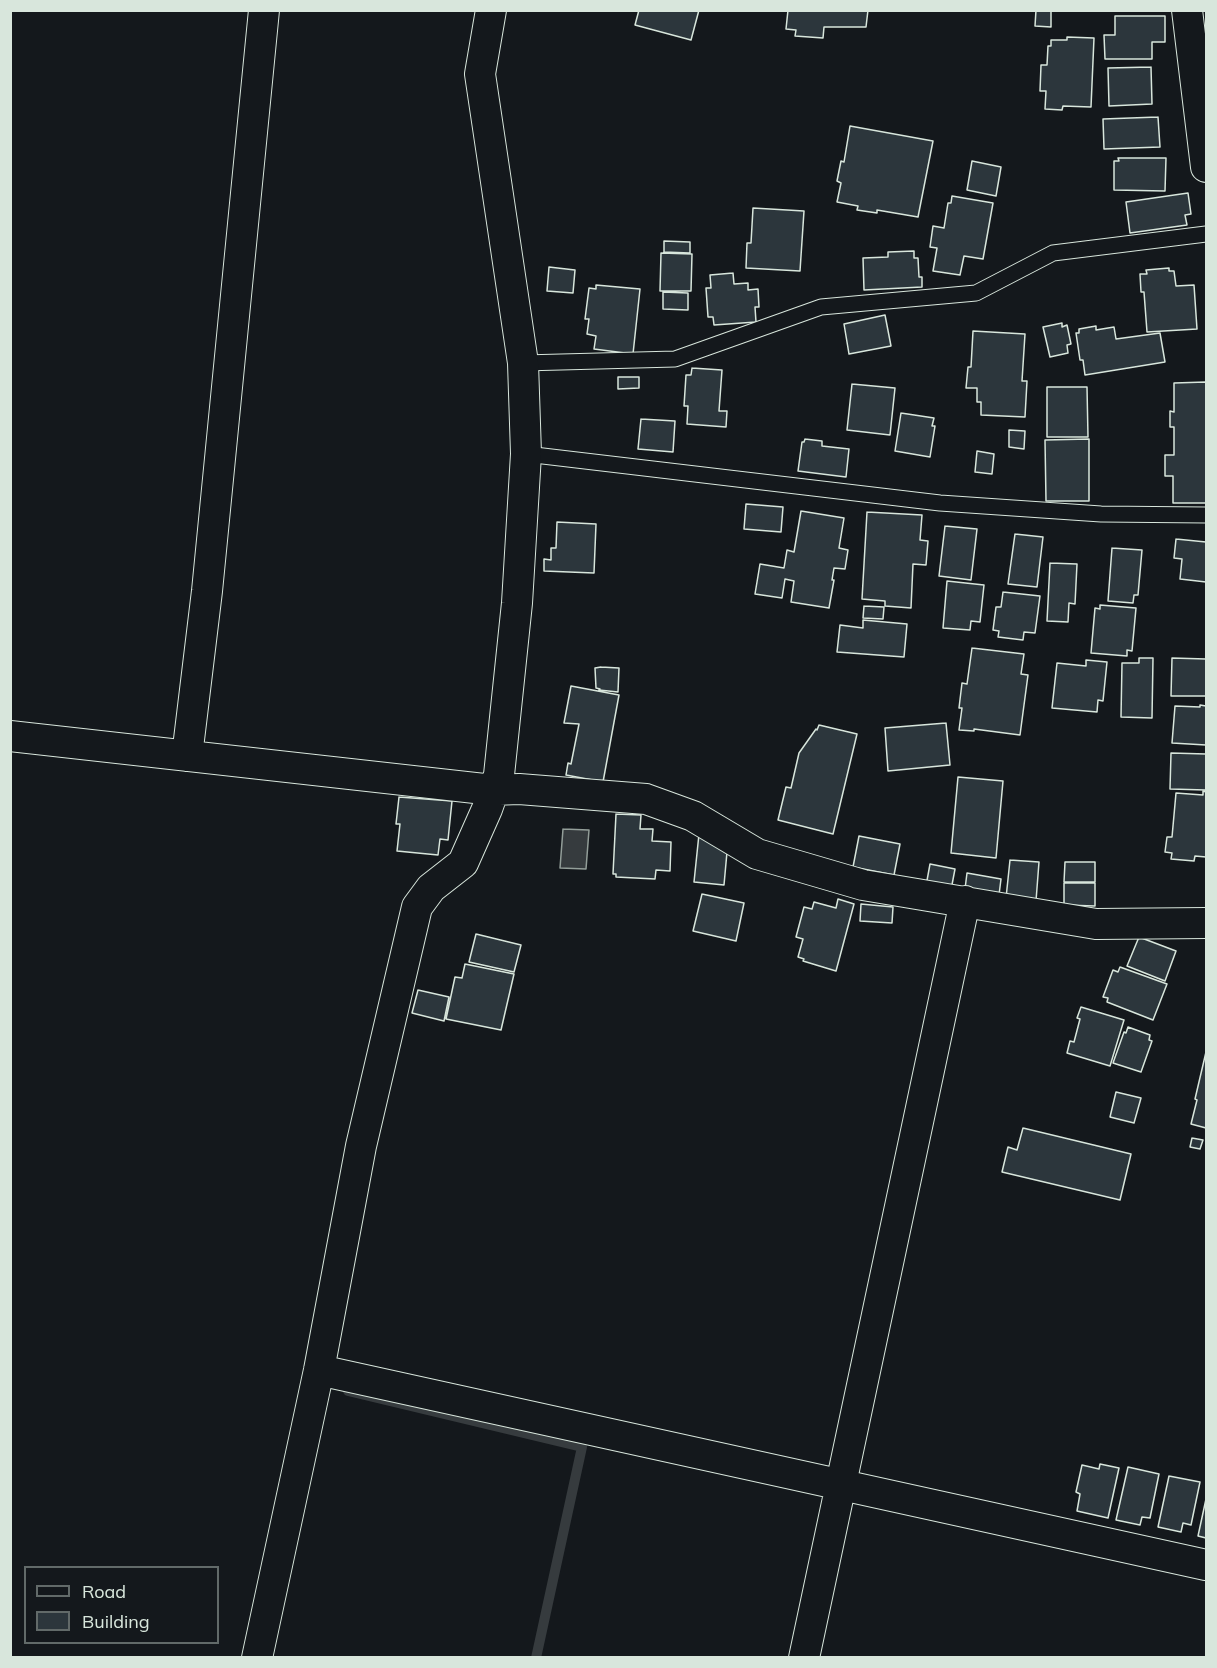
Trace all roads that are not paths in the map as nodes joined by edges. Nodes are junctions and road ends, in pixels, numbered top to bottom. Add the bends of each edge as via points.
1 (264, 10) edge
2 (491, 10) edge
3 (1187, 10) edge
4 (1204, 134) edge
5 (1206, 167) edge
6 (1206, 234) edge
7 (524, 363) junction
8 (526, 454) junction
9 (1206, 515) edge
10 (10, 736) edge
11 (187, 756) junction
12 (493, 790) junction
13 (965, 901) junction
14 (1206, 923) edge
15 (319, 1370) junction
16 (841, 1483) junction
17 (1206, 1566) edge
18 (257, 1658) edge
19 (804, 1658) edge

1 - 11 street
2 - 7 street via 480,74
3 - 4 street
4 - 5 street
6 - 7 lane via 1053,253 976,293 821,307 675,359
7 - 8 street
8 - 9 lane via 940,503 1101,514
8 - 12 street via 517,603 498,775
10 - 11 street
11 - 12 street
12 - 13 street via 646,799 693,816 757,854 863,885
12 - 15 street via 463,863 431,888 417,907 361,1146
13 - 14 street via 1096,924
13 - 16 street
15 - 16 street
15 - 18 street
16 - 17 street
16 - 19 street

